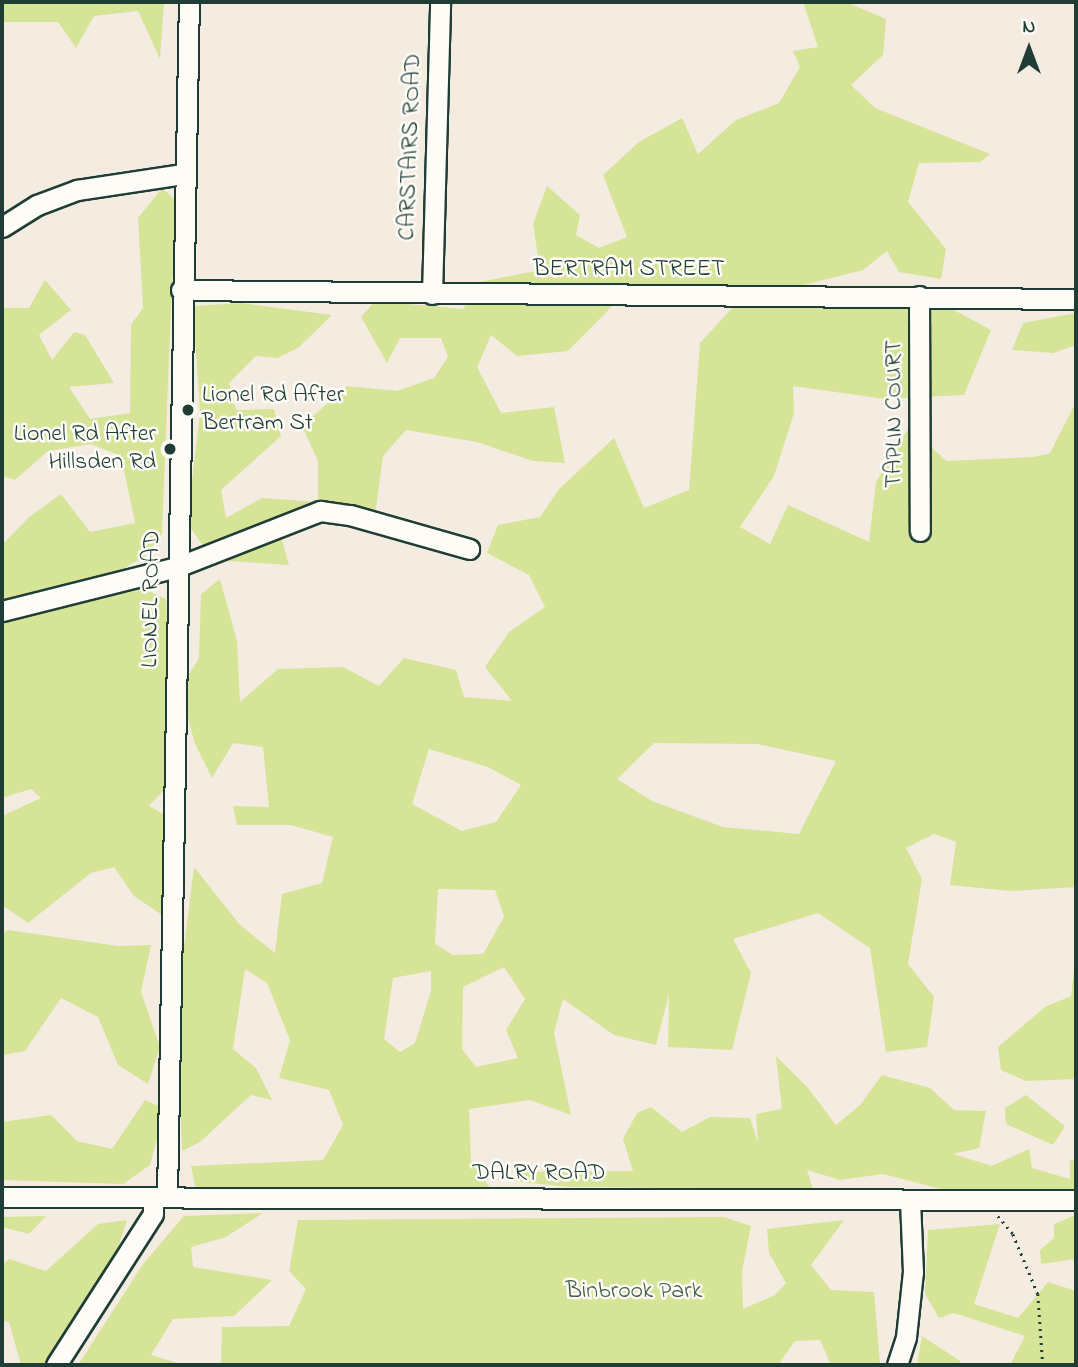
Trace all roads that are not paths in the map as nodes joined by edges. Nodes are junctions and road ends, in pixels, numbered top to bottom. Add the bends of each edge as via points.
1 (189, 2) edge
2 (440, 2) edge
3 (183, 174) junction
4 (2, 227) edge
5 (181, 290) junction
6 (432, 294) junction
7 (919, 296) junction
8 (1076, 299) edge
9 (920, 531) dead end
10 (469, 549) dead end
11 (177, 567) junction
12 (2, 611) edge
13 (2, 1198) edge
14 (160, 1198) junction
15 (910, 1200) junction
16 (1076, 1200) edge
17 (56, 1365) edge
18 (897, 1365) edge

1 - 3 street, LIONEL ROAD
2 - 6 street, CARSTAIRS ROAD
3 - 4 street via 77,190 37,205
3 - 5 street, LIONEL ROAD
5 - 6 street, BERTRAM STREET
5 - 11 street, LIONEL ROAD
6 - 7 street, BERTRAM STREET
7 - 8 street, BERTRAM STREET
7 - 9 street, TAPLIN COURT
10 - 11 street via 350,515 320,511
11 - 12 street
11 - 14 street, LIONEL ROAD
13 - 14 street, DALRY ROAD
14 - 15 street, DALRY ROAD
14 - 17 street, LIONEL ROAD
15 - 16 street, DALRY ROAD
15 - 18 street via 913,1272 906,1338

